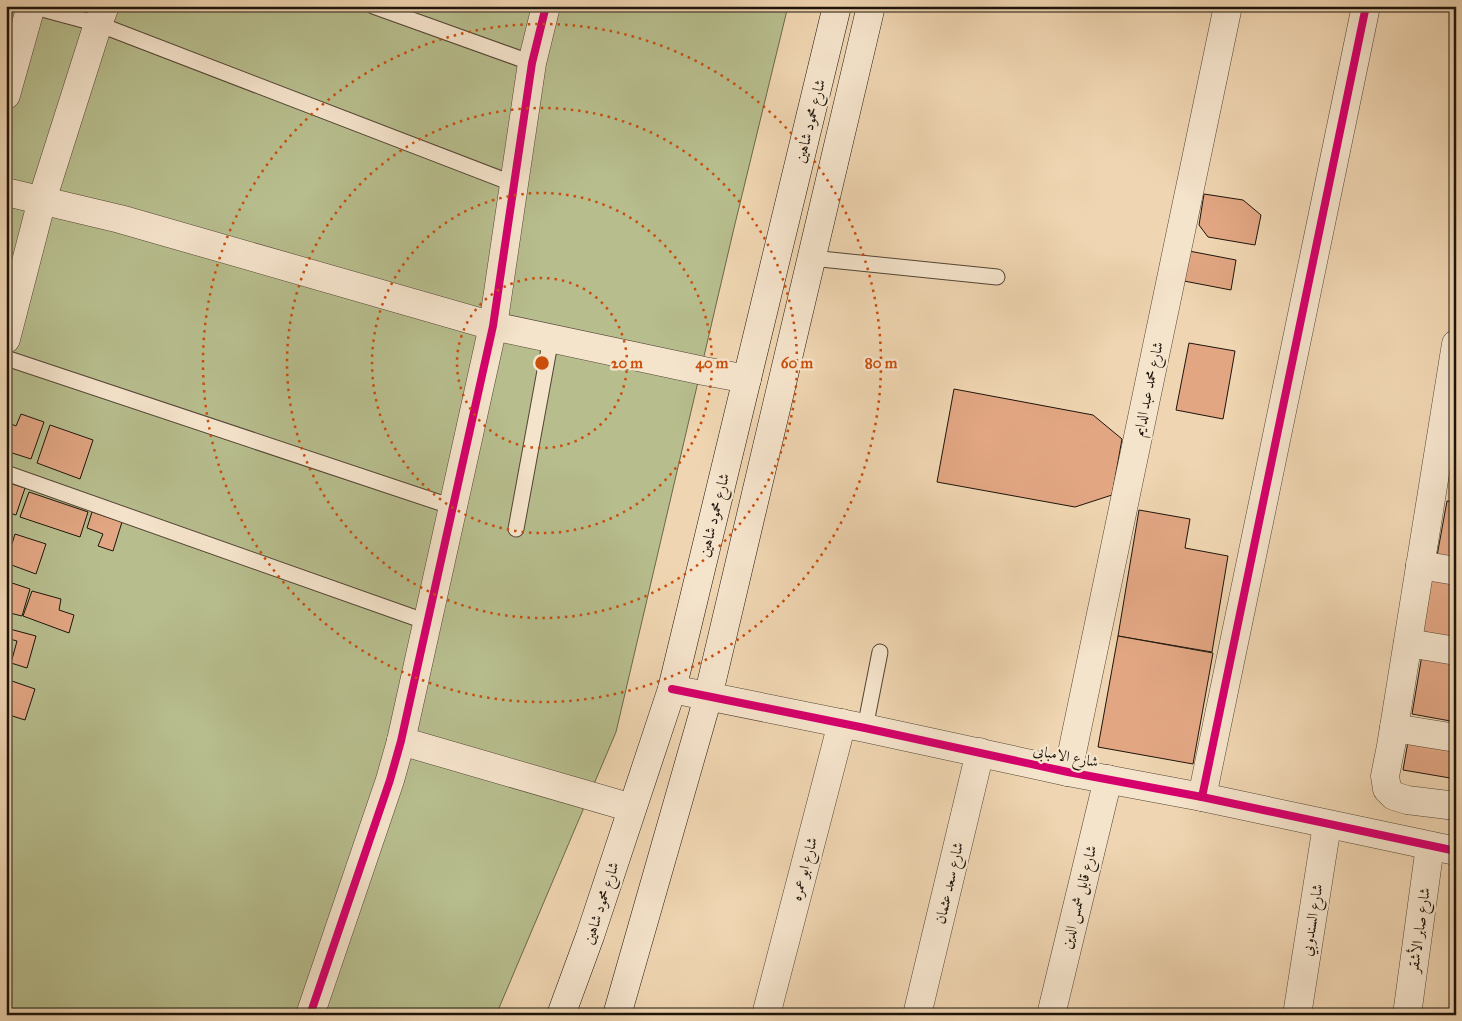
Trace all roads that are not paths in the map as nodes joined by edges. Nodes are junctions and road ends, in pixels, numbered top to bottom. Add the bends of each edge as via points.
1 (31, 6) edge
2 (372, 6) edge
3 (546, 6) edge
4 (837, 6) edge
5 (871, 6) edge
6 (1228, 6) edge
7 (1366, 6) edge
8 (101, 15) edge
9 (532, 63) junction
10 (6, 94) edge
11 (514, 184) junction
12 (6, 192) edge
13 (42, 200) junction
14 (811, 258) junction
15 (997, 277) dead end
16 (493, 326) junction
17 (550, 338) junction
18 (6, 339) edge
19 (1456, 344) edge
20 (6, 358) edge
21 (747, 379) junction
22 (1450, 412) edge
23 (6, 474) edge
24 (1444, 493) edge
25 (453, 507) junction
26 (516, 529) dead end
27 (1420, 565) junction
28 (1456, 571) edge
29 (427, 622) junction
30 (1408, 643) junction
31 (1456, 651) edge
32 (880, 652) dead end
33 (672, 688) junction
34 (708, 697) junction
35 (853, 726) junction
36 (1394, 728) junction
37 (1456, 738) edge
38 (401, 740) junction
39 (980, 752) junction
40 (1068, 772) junction
41 (1108, 779) junction
42 (1202, 797) junction
43 (1456, 806) edge
44 (632, 808) junction
45 (1327, 824) junction
46 (1443, 848) edge
47 (310, 1015) edge
48 (561, 1015) edge
49 (617, 1015) edge
50 (766, 1015) edge
51 (917, 1015) edge
52 (1050, 1015) edge
53 (1297, 1015) edge
54 (1407, 1015) edge

1 - 8 lane
1 - 10 street
2 - 9 lane
3 - 9 street
4 - 21 street, شارع محمود شاهين
5 - 14 street
6 - 40 street, شارع محمد عبد الدايم
7 - 42 street
8 - 11 lane
8 - 13 street
9 - 11 street
11 - 16 street
12 - 13 street
13 - 16 street via 120,218
13 - 18 street
14 - 15 lane
14 - 34 street
16 - 17 street
16 - 25 street
17 - 21 street
17 - 26 lane
19 - 22 street
20 - 25 lane
21 - 33 street, شارع محمود شاهين
22 - 24 street
23 - 29 lane
24 - 27 street
25 - 29 street
27 - 28 street
27 - 30 street
29 - 38 street
30 - 31 street
30 - 36 street
32 - 35 lane
33 - 34 street, شارع الامبابى
33 - 44 street, شارع محمود شاهين
34 - 35 street, شارع الامبابى
34 - 49 street
35 - 39 street, شارع الامبابى
35 - 50 street, شارع ابو عمره
36 - 37 street
36 - 43 street via 1385,776 1387,789 1394,796 1407,800
38 - 44 street
38 - 47 street
39 - 40 street, شارع الامبابى
39 - 51 street, شارع سعد عثمان
40 - 41 street, شارع الامبابى
41 - 42 street, شارع الامبابى
41 - 52 street, شارع قابل شمس الدين
42 - 45 street, شارع الامبابى
44 - 48 street, شارع محمود شاهين
45 - 46 street, شارع الامبابى
45 - 53 street, شارع السندوبي
46 - 54 street, شارع صابر الأشقر

